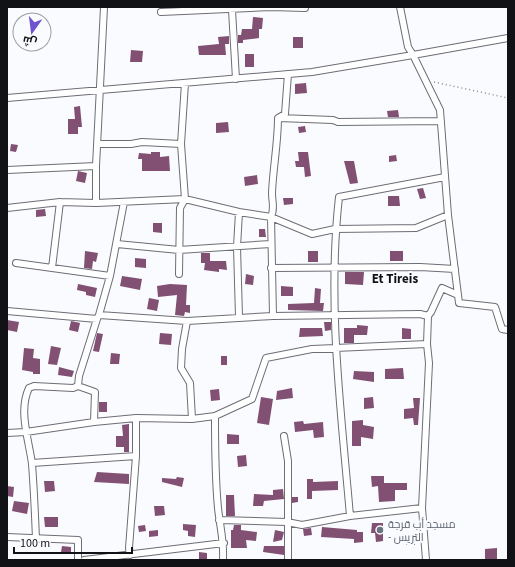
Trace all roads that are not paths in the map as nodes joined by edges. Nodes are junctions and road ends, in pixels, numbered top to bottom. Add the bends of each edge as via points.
1 (104, 7) edge
2 (400, 7) edge
3 (305, 8) edge
4 (202, 9) edge
5 (232, 10) junction
6 (161, 12) dead end
7 (508, 38) edge
8 (413, 55) junction
9 (288, 74) junction
10 (236, 79) junction
11 (185, 83) junction
12 (100, 90) junction
13 (7, 98) edge
14 (278, 118) junction
15 (441, 121) junction
16 (97, 144) junction
17 (181, 144) junction
18 (96, 166) junction
19 (7, 170) edge
20 (445, 178) junction
21 (185, 199) junction
22 (60, 202) junction
23 (124, 202) junction
24 (96, 203) junction
25 (7, 208) edge
26 (239, 212) junction
27 (448, 215) junction
28 (271, 217) junction
29 (335, 229) junction
30 (117, 244) junction
31 (271, 244) junction
32 (237, 247) junction
33 (179, 250) junction
34 (16, 263) dead end
35 (52, 268) junction
36 (271, 268) junction
37 (334, 269) junction
38 (455, 269) junction
39 (179, 274) dead end
40 (110, 276) junction
41 (458, 295) junction
42 (7, 311) edge
43 (273, 316) junction
44 (333, 316) junction
45 (428, 316) junction
46 (98, 317) junction
47 (239, 317) junction
48 (188, 321) junction
49 (508, 330) edge
50 (427, 344) junction
51 (336, 348) junction
52 (78, 386) junction
53 (215, 416) junction
54 (136, 418) junction
55 (192, 418) junction
56 (94, 422) junction
57 (26, 432) junction
58 (7, 433) edge
59 (284, 436) dead end
60 (136, 456) junction
61 (32, 463) junction
62 (422, 508) junction
63 (350, 516) junction
64 (219, 520) junction
65 (287, 522) junction
66 (7, 537) edge
67 (36, 539) junction
68 (224, 543) junction
69 (130, 555) junction
70 (78, 560) edge
71 (84, 560) edge
72 (223, 560) edge
73 (288, 560) edge
74 (426, 560) edge

1 - 12 street
2 - 8 street via 408,47
3 - 5 street
4 - 5 street
4 - 6 street
5 - 10 street
7 - 8 street
8 - 9 street
8 - 15 street via 440,110
9 - 10 street
9 - 14 street via 285,114
10 - 11 street
11 - 12 street
11 - 17 street
12 - 13 street
12 - 16 street
14 - 15 street via 338,122
14 - 28 street via 278,145 272,195 274,211
15 - 20 street
16 - 17 street
16 - 18 street
17 - 21 street
18 - 19 street
18 - 24 street
20 - 27 street
20 - 29 street via 339,197
21 - 23 street
21 - 26 street
21 - 33 street via 180,208
22 - 24 street
22 - 25 street
22 - 35 street
23 - 24 street
23 - 30 street
26 - 28 street
26 - 32 street
27 - 29 street via 416,228
27 - 38 street
28 - 29 street via 312,234
28 - 31 street
29 - 37 street
30 - 33 street
30 - 40 street
31 - 32 street
31 - 36 street
32 - 33 street
32 - 47 street
33 - 39 street
34 - 35 street
35 - 40 street
36 - 37 street
36 - 43 street
37 - 38 street
37 - 44 street
38 - 41 street
40 - 46 street
41 - 45 street via 442,288
41 - 49 street via 459,303 495,307 502,329
42 - 46 street
43 - 44 street
43 - 47 street
44 - 45 street
44 - 51 street
45 - 50 street
46 - 48 street
46 - 52 street
47 - 48 street
48 - 55 street via 181,368 190,383
50 - 51 street
50 - 62 street via 429,363
51 - 53 street via 312,349 266,358 252,399
51 - 63 street
52 - 56 street via 95,392
52 - 57 street via 29,388 25,397
53 - 55 street
53 - 64 street via 214,462
54 - 55 street
54 - 56 street
54 - 60 street
56 - 57 street
57 - 58 street
57 - 61 street
59 - 65 street via 288,461
60 - 61 street
60 - 69 street
61 - 67 street
62 - 63 street
62 - 74 street
63 - 65 street via 302,525
64 - 65 street
64 - 68 street
65 - 73 street
66 - 67 street
67 - 70 street via 78,540
68 - 69 street
68 - 72 street
69 - 71 street

